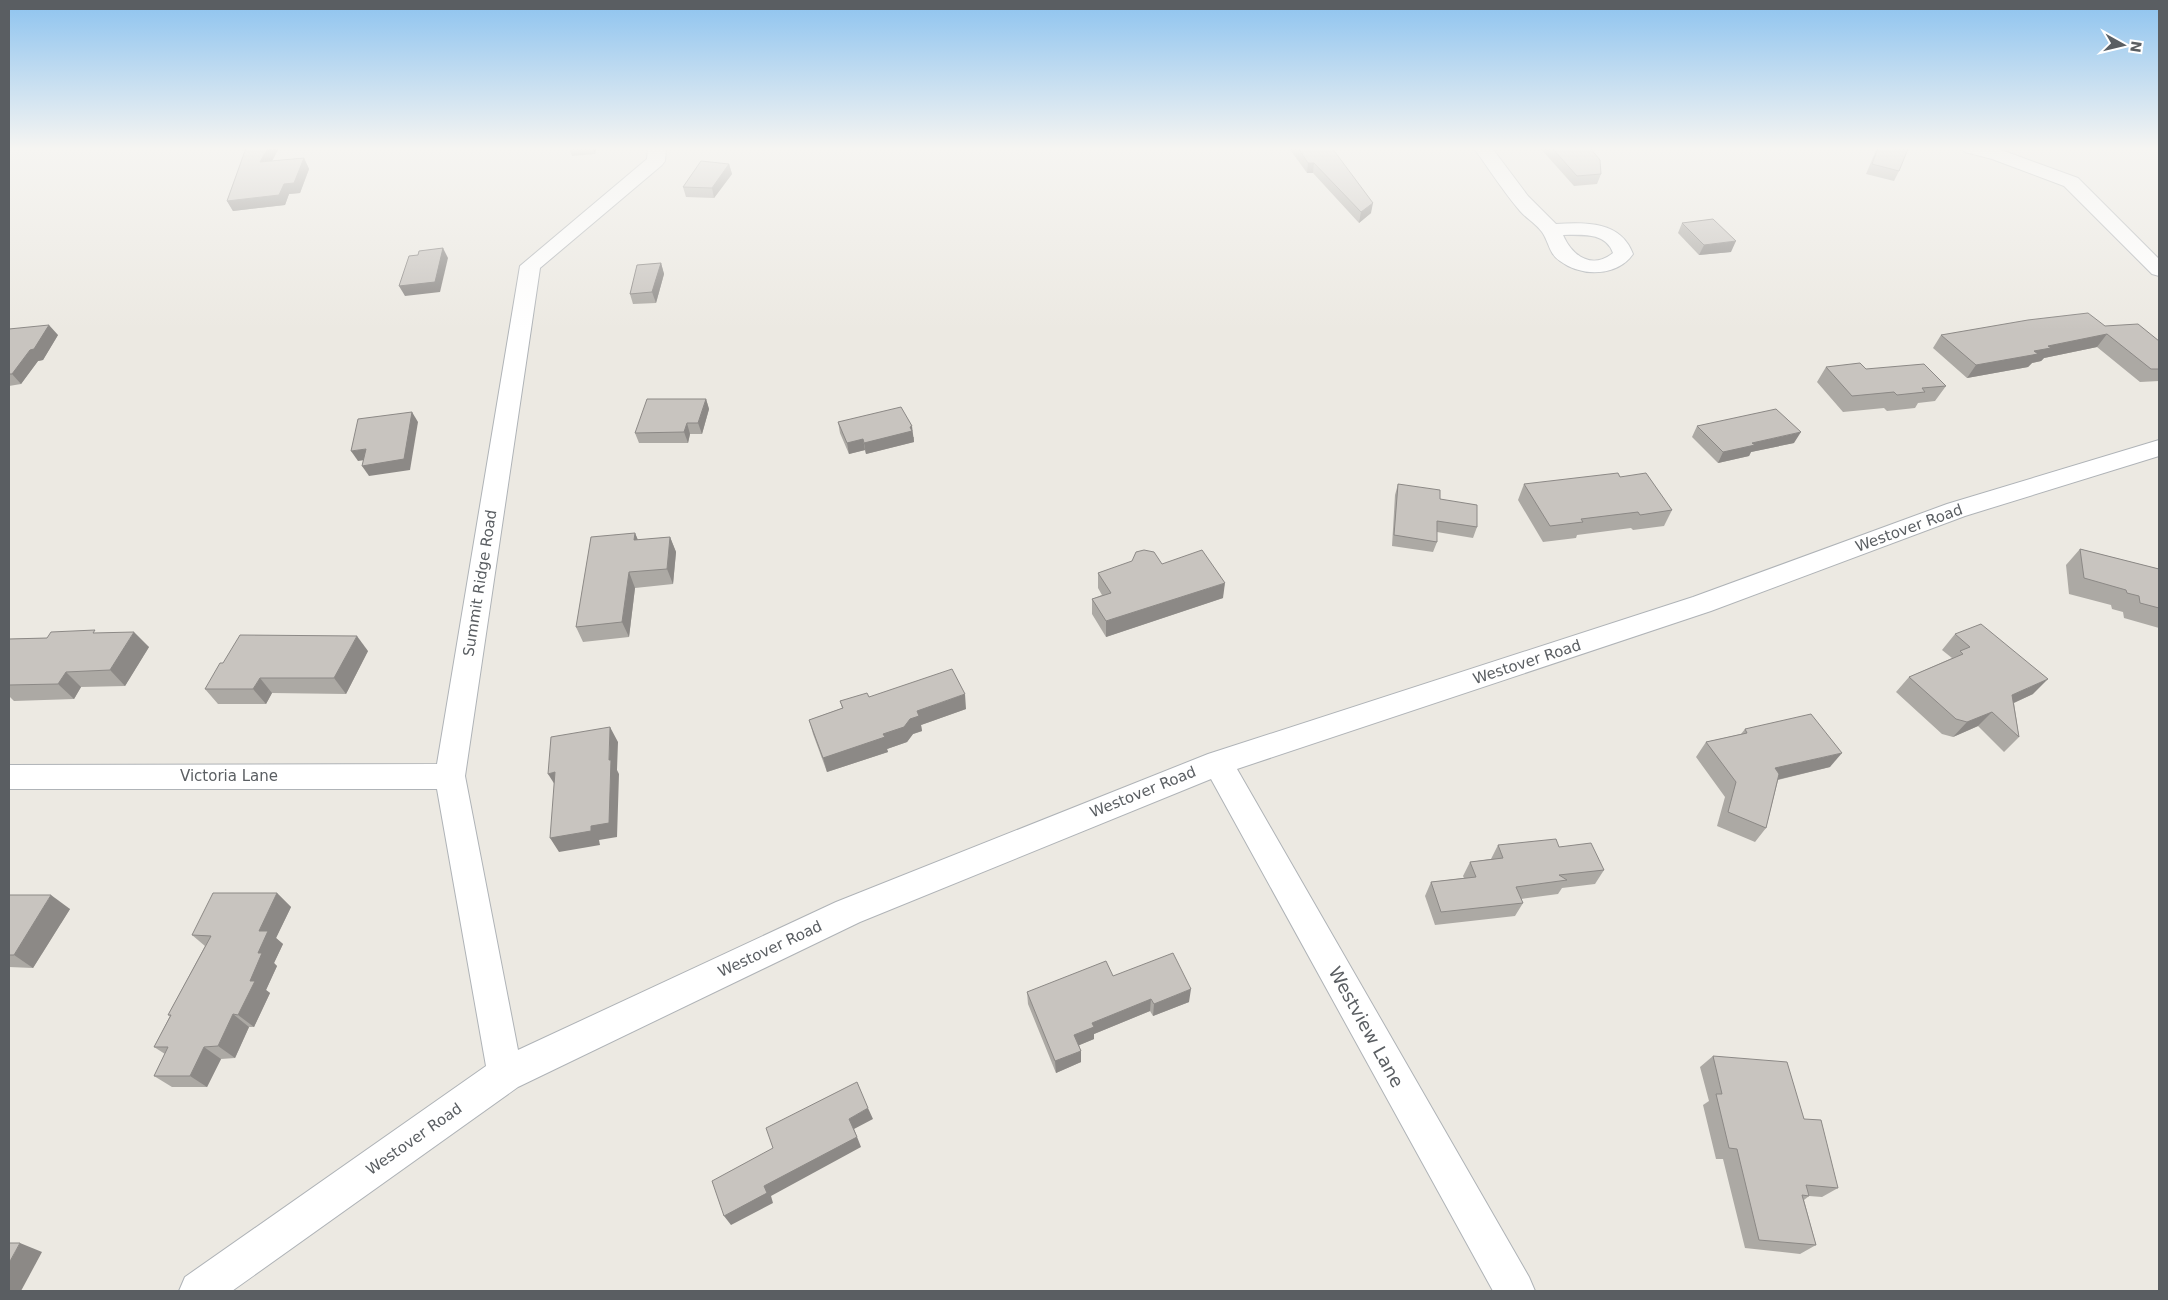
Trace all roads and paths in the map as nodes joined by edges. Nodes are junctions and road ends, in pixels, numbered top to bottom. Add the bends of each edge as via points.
1 (599, 209) edge
2 (1529, 209) edge
3 (2098, 209) edge
4 (1550, 230) dead end
5 (2159, 270) edge
6 (2153, 456) edge
7 (1218, 763) junction
8 (450, 776) junction
9 (9, 777) edge
10 (505, 1074) junction
11 (199, 1291) edge
12 (1515, 1291) edge

1 - 8 street, Summit Ridge Road via 530,266
2 - 4 street
3 - 5 street
6 - 7 street, Westover Road via 1956,510 1693,607
7 - 10 street, Westover Road via 848,912
7 - 12 street, Westview Lane
8 - 9 street, Victoria Lane
8 - 10 street, Summit Ridge Road
10 - 11 street, Westover Road

